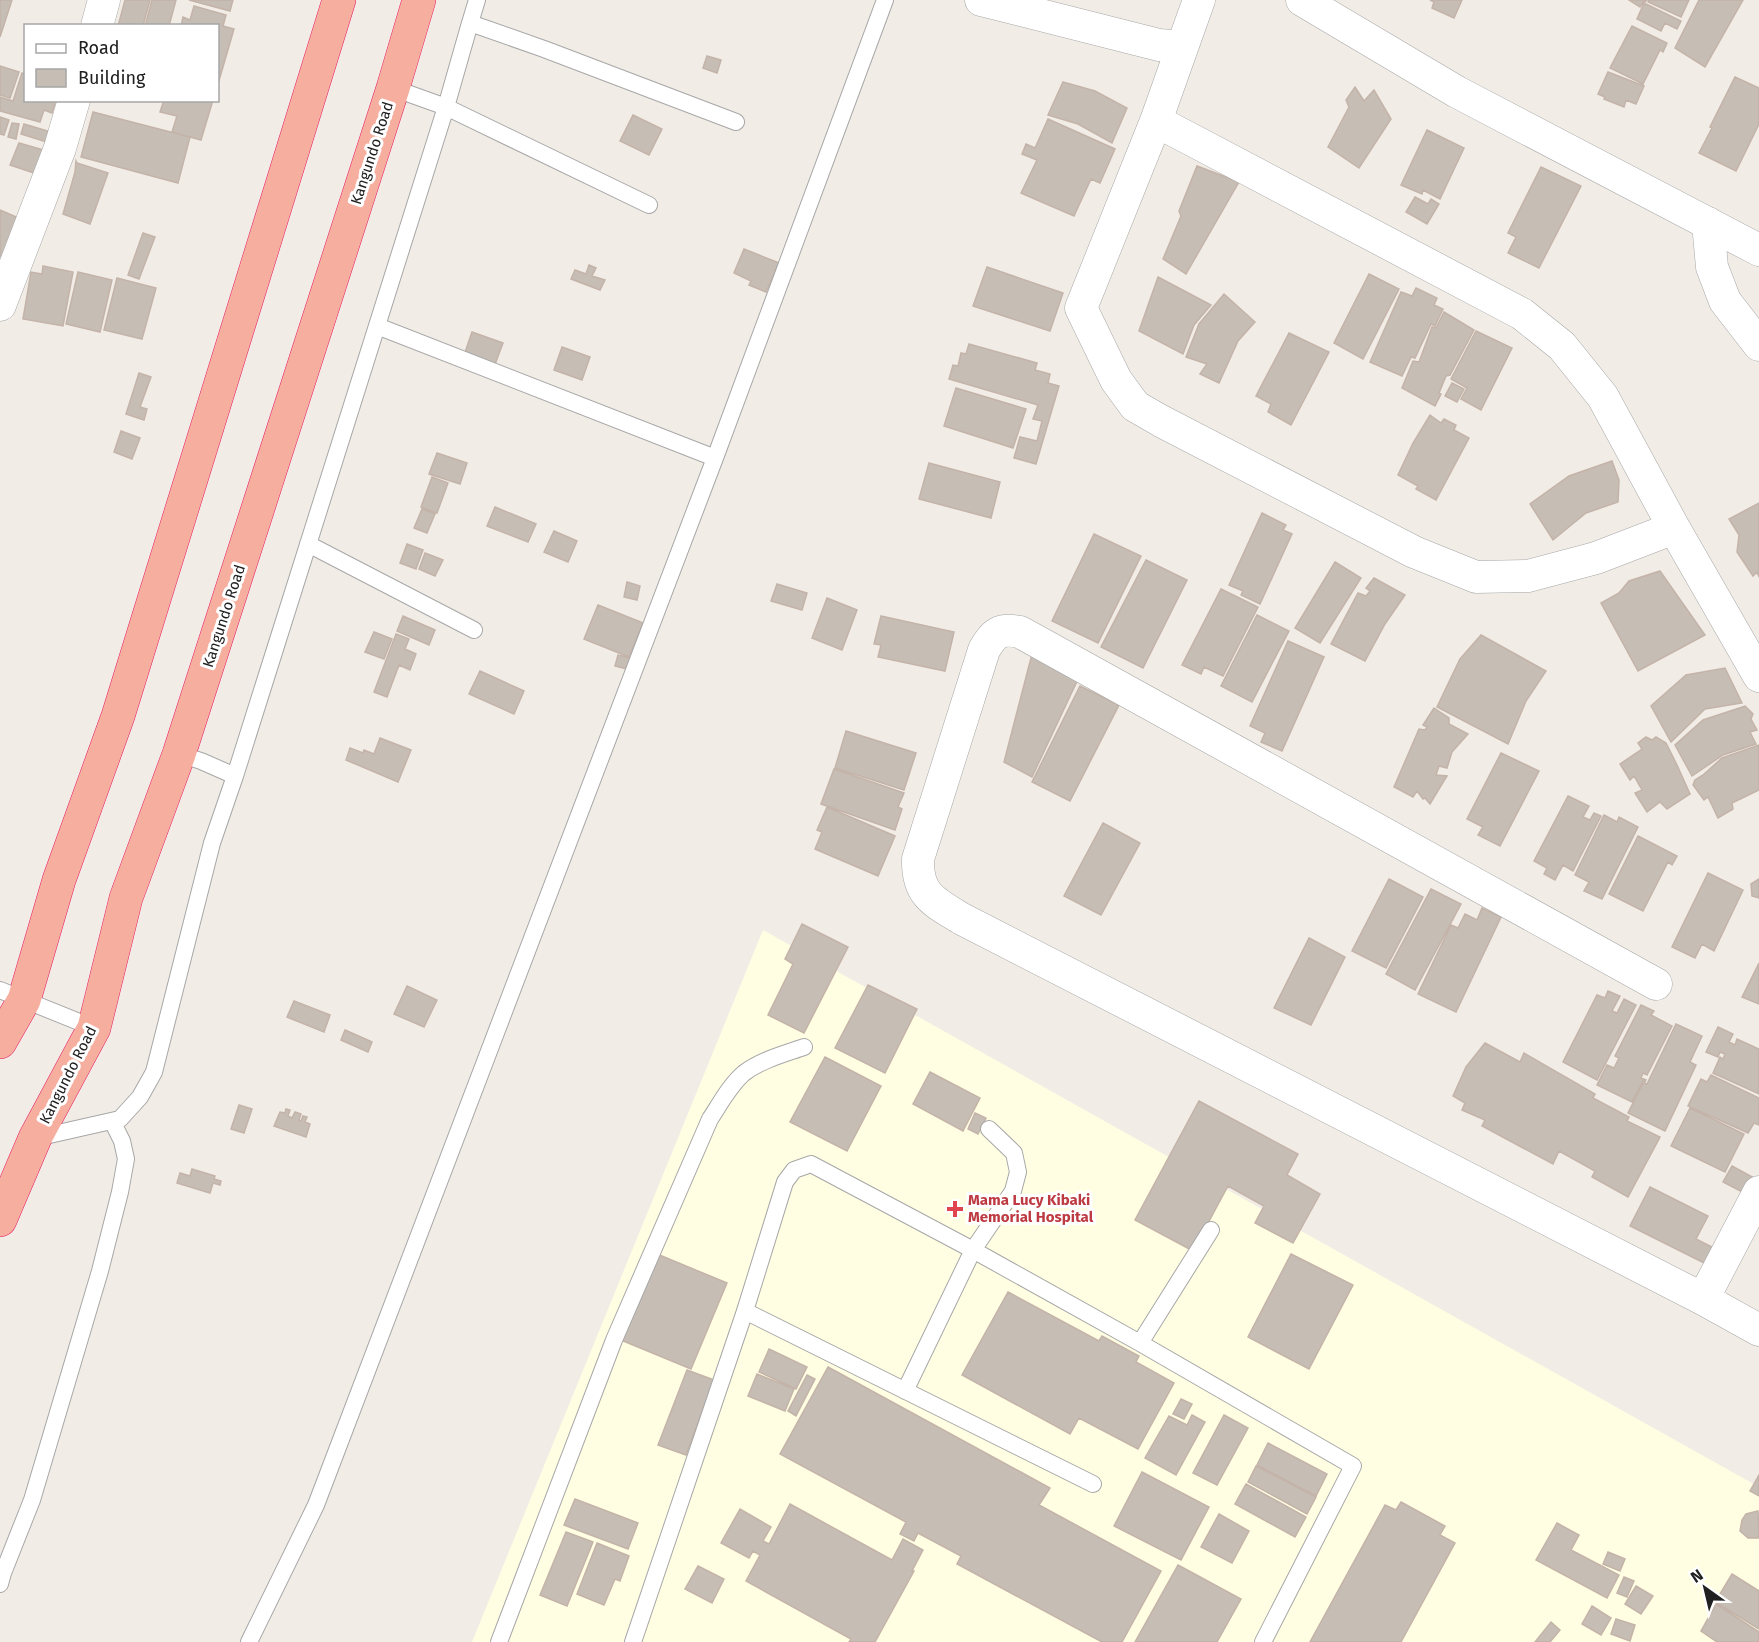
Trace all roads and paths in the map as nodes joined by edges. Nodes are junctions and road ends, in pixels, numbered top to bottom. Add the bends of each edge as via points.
1 (104, 0) edge
2 (339, 0) edge
3 (419, 0) edge
4 (477, 0) edge
5 (885, 0) edge
6 (1199, 0) edge
7 (1302, 0) edge
8 (994, 2) edge
9 (470, 23) junction
10 (98, 24) edge
11 (1182, 47) junction
12 (393, 88) junction
13 (73, 102) edge
14 (446, 106) junction
15 (1156, 121) junction
16 (736, 122) dead end
17 (649, 205) dead end
18 (1708, 223) junction
19 (1759, 250) edge
20 (0, 305) edge
21 (377, 326) junction
22 (1759, 345) edge
23 (715, 458) junction
24 (1674, 528) junction
25 (308, 544) junction
26 (474, 630) dead end
27 (1759, 676) edge
28 (179, 754) junction
29 (235, 776) junction
30 (1656, 984) dead end
31 (12, 995) edge
32 (94, 1028) junction
33 (0, 1042) edge
34 (804, 1047) dead end
35 (112, 1121) junction
36 (989, 1129) dead end
37 (35, 1138) junction
38 (1759, 1192) edge
39 (0, 1220) edge
40 (1211, 1230) dead end
41 (973, 1250) junction
42 (1703, 1299) junction
43 (745, 1311) junction
44 (1759, 1330) edge
45 (1140, 1343) junction
46 (905, 1391) junction
47 (1093, 1484) dead end
48 (0, 1584) edge
49 (249, 1642) edge
50 (499, 1642) edge
51 (633, 1642) edge
52 (1263, 1642) edge

1 - 10 street
2 - 31 highway via 118,716 59,880
3 - 12 highway, Kangundo Road
4 - 9 lane
5 - 23 lane
6 - 11 street
7 - 18 street via 1457,92
8 - 11 street via 1159,45
9 - 14 lane
9 - 16 lane
11 - 15 street
12 - 14 lane
12 - 28 highway, Kangundo Road
13 - 20 street via 60,148
14 - 17 lane
14 - 21 lane
15 - 24 street via 1522,314 1562,346 1603,397
15 - 24 street via 1082,308 1116,380 1135,406 1414,552 1476,577 1528,576 1596,558
18 - 19 street
18 - 22 street via 1712,267 1725,301
21 - 23 lane
21 - 25 lane
23 - 49 lane via 316,1505
24 - 27 street
25 - 26 lane
25 - 29 lane
28 - 29 lane
28 - 32 highway, Kangundo Road via 126,898
29 - 35 lane via 212,843 154,1072 140,1096 120,1119
30 - 42 street via 1020,632 1007,629 993,636 984,650 918,859 923,889 936,903
31 - 32 lane
31 - 33 highway
32 - 37 highway, Kangundo Road
34 - 50 lane via 763,1062 744,1074 710,1119 614,1340
35 - 37 lane
35 - 48 lane via 126,1159 120,1192 72,1371 32,1500
36 - 41 lane via 1014,1153 1018,1172 1013,1191
37 - 39 highway, Kangundo Road
38 - 42 street
40 - 45 lane
41 - 43 lane via 811,1164 794,1170 785,1182
41 - 45 lane
41 - 46 lane
42 - 44 street
43 - 46 lane
43 - 51 lane
45 - 52 lane via 1353,1466
46 - 47 lane

